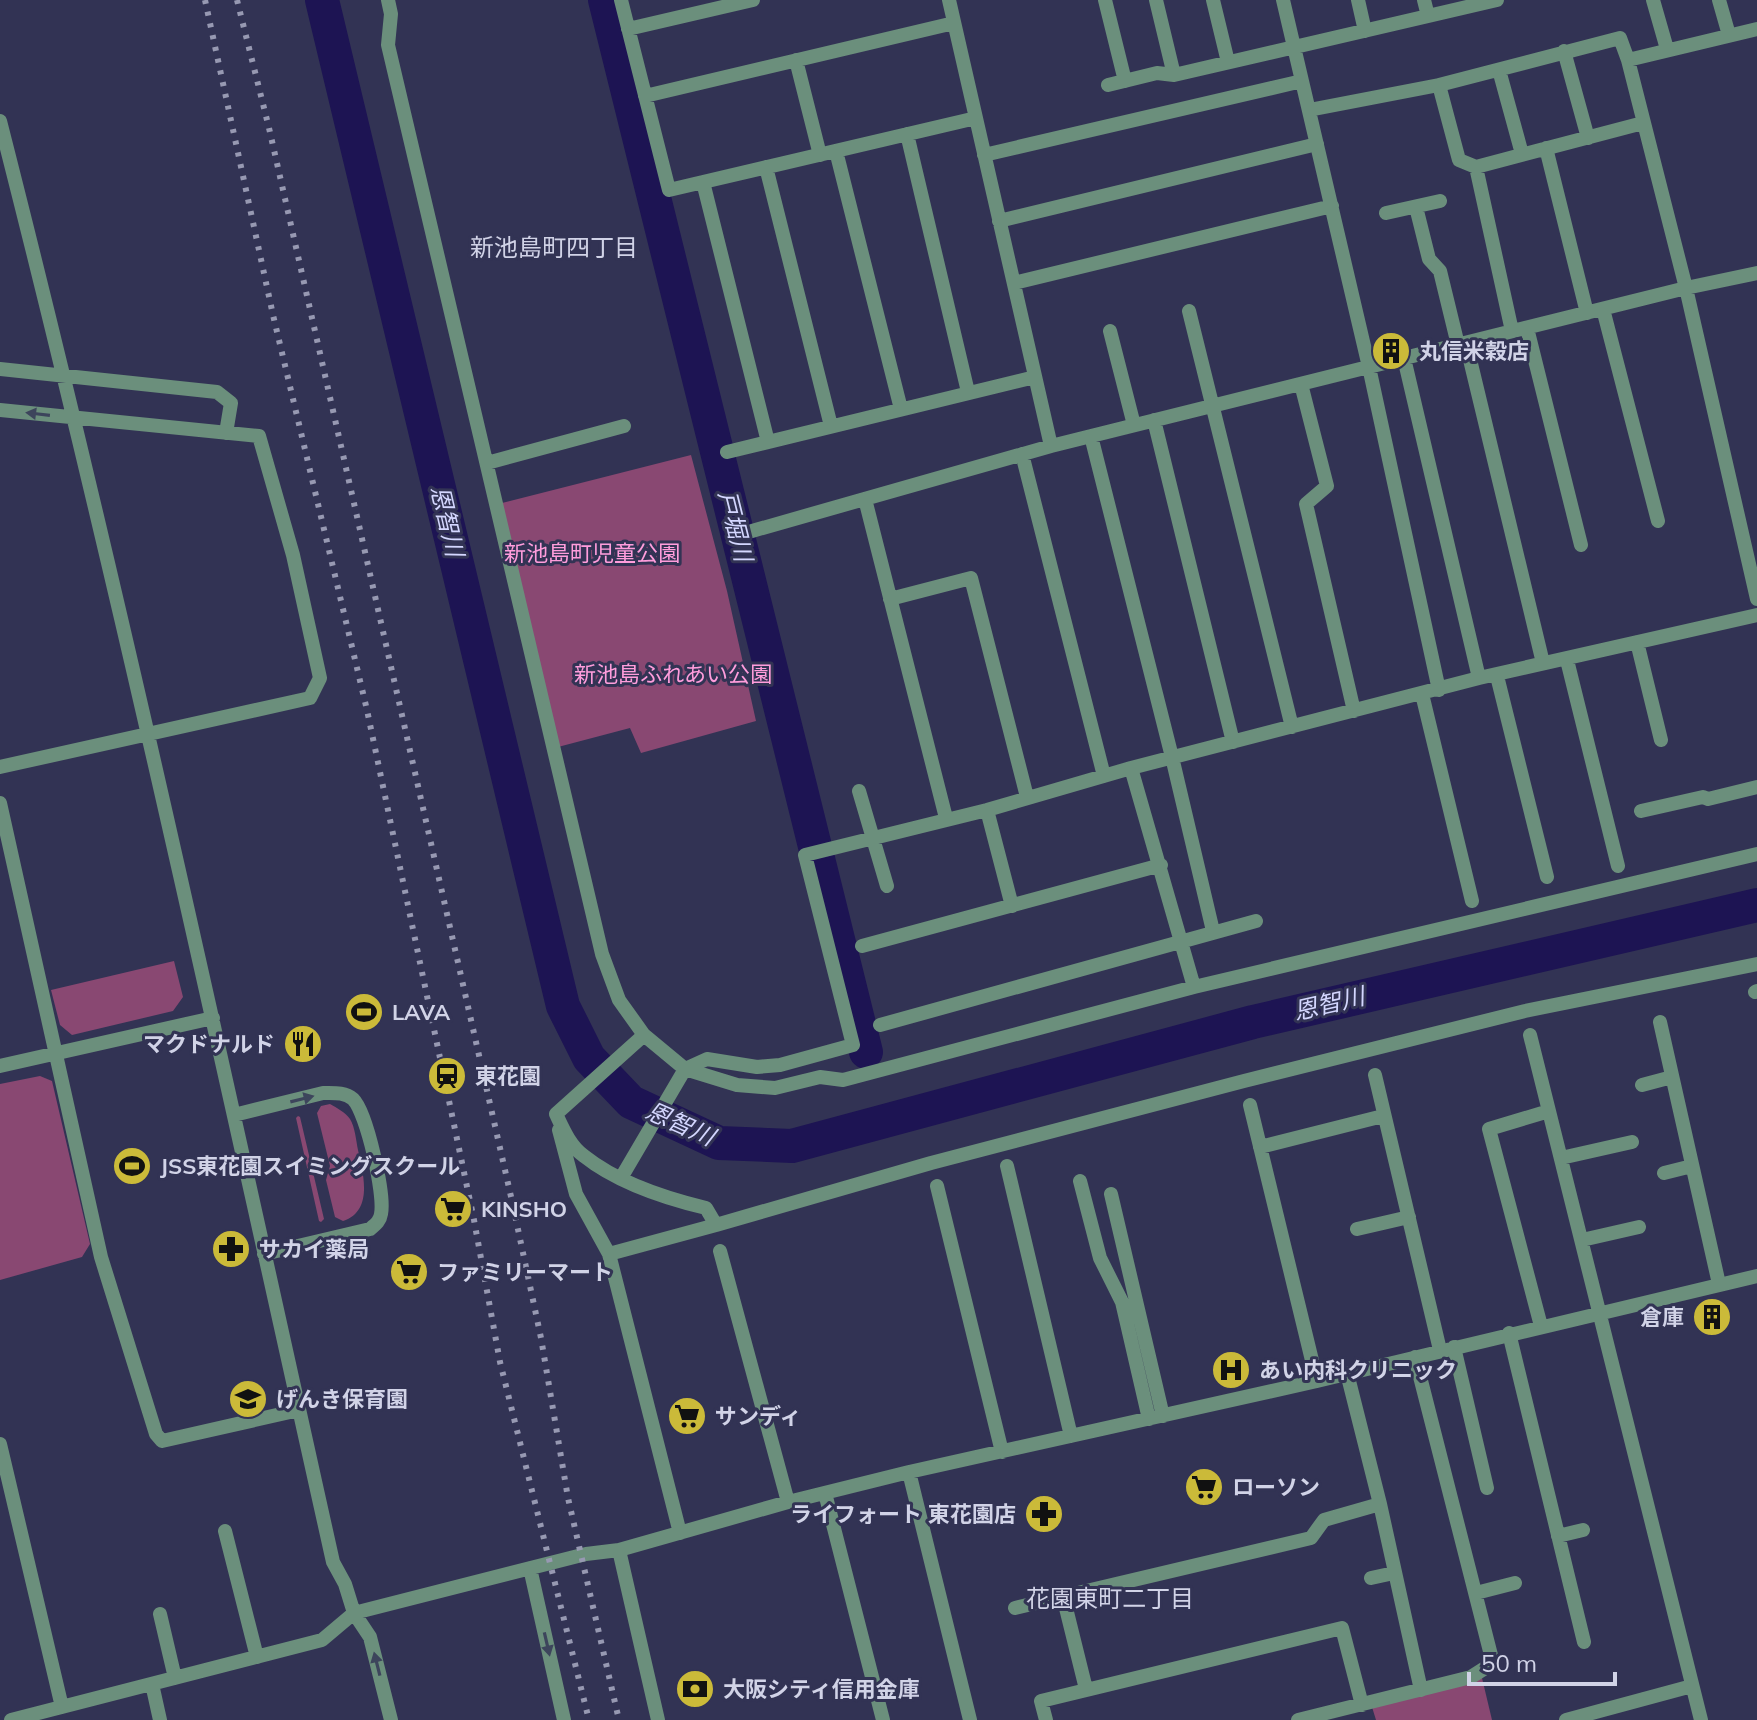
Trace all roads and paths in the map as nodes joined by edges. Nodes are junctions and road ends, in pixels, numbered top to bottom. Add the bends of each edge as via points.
1 (388, 0) edge
2 (621, 0) edge
3 (753, 0) edge
4 (949, 0) edge
5 (1105, 0) edge
6 (1156, 0) edge
7 (1213, 0) edge
8 (1283, 0) edge
9 (1358, 0) edge
10 (1424, 0) edge
11 (1653, 0) edge
12 (1719, 0) edge
13 (1492, 1) edge
14 (1428, 16) junction
15 (954, 23) junction
16 (628, 29) junction
17 (1757, 29) edge
18 (1365, 31) junction
19 (1729, 35) junction
20 (1294, 48) junction
21 (1667, 49) junction
22 (1564, 51) junction
23 (796, 60) junction
24 (1628, 60) junction
25 (1228, 62) junction
26 (1499, 70) junction
27 (1174, 75) junction
28 (1125, 81) junction
29 (1302, 81) junction
30 (1108, 85) dead end
31 (1439, 85) junction
32 (645, 96) junction
33 (1309, 110) junction
34 (976, 118) junction
35 (0, 121) edge
36 (1643, 123) junction
37 (907, 134) junction
38 (1588, 138) junction
39 (1317, 144) junction
40 (1546, 148) junction
41 (836, 151) junction
42 (1522, 154) junction
43 (820, 155) junction
44 (984, 155) junction
45 (766, 167) junction
46 (1476, 167) junction
47 (703, 182) junction
48 (1440, 201) dead end
49 (1332, 206) junction
50 (1416, 207) junction
51 (1386, 213) dead end
52 (999, 221) junction
53 (1757, 273) edge
54 (1014, 283) junction
55 (1686, 288) junction
56 (1603, 309) junction
57 (1189, 311) dead end
58 (1587, 313) junction
59 (1527, 328) junction
60 (1110, 331) dead end
61 (1512, 331) junction
62 (1462, 344) junction
63 (1404, 358) junction
64 (1369, 367) junction
65 (0, 369) edge
66 (65, 376) junction
67 (1035, 377) junction
68 (1301, 384) junction
69 (968, 392) junction
70 (1213, 406) junction
71 (901, 409) junction
72 (0, 410) edge
73 (75, 419) junction
74 (1154, 420) junction
75 (1134, 425) junction
76 (624, 426) dead end
77 (831, 426) junction
78 (226, 433) junction
79 (1091, 436) junction
80 (768, 442) junction
81 (1051, 446) junction
82 (727, 452) dead end
83 (1022, 454) junction
84 (487, 463) junction
85 (865, 499) junction
86 (1658, 521) dead end
87 (752, 531) dead end
88 (1581, 545) dead end
89 (890, 599) junction
90 (1757, 599) edge
91 (1757, 615) edge
92 (1637, 642) junction
93 (1567, 660) junction
94 (1543, 663) junction
95 (1497, 676) junction
96 (1479, 678) junction
97 (1439, 690) junction
98 (1422, 694) junction
99 (1354, 711) junction
100 (1292, 727) junction
101 (149, 735) junction
102 (1661, 740) dead end
103 (1233, 742) junction
104 (1172, 757) junction
105 (0, 767) edge
106 (1131, 768) junction
107 (1104, 776) junction
108 (1757, 787) edge
109 (859, 791) dead end
110 (1027, 797) junction
111 (0, 803) edge
112 (987, 810) junction
113 (1641, 811) dead end
114 (946, 818) junction
115 (873, 837) junction
116 (1757, 854) edge
117 (1161, 865) junction
118 (1618, 866) dead end
119 (1547, 877) dead end
120 (887, 886) dead end
121 (1472, 901) dead end
122 (1012, 906) junction
123 (1256, 921) dead end
124 (1213, 931) junction
125 (1181, 939) junction
126 (862, 946) dead end
127 (1757, 964) edge
128 (1194, 987) junction
129 (213, 1018) junction
130 (1660, 1022) dead end
131 (880, 1025) dead end
132 (644, 1035) junction
133 (1530, 1035) dead end
134 (56, 1054) junction
135 (0, 1066) edge
136 (685, 1069) junction
137 (1375, 1075) dead end
138 (1672, 1077) junction
139 (1642, 1085) dead end
140 (1250, 1105) dead end
141 (1549, 1111) junction
142 (556, 1114) junction
143 (234, 1115) junction
144 (1383, 1116) junction
145 (1632, 1142) dead end
146 (1260, 1147) junction
147 (1561, 1158) junction
148 (1007, 1166) dead end
149 (1692, 1166) junction
150 (1664, 1173) dead end
151 (621, 1178) junction
152 (1080, 1181) dead end
153 (937, 1186) dead end
154 (1111, 1194) dead end
155 (1409, 1217) junction
156 (716, 1225) junction
157 (1639, 1227) dead end
158 (1357, 1229) dead end
159 (1582, 1240) junction
160 (720, 1251) dead end
161 (264, 1254) junction
162 (609, 1254) junction
163 (1757, 1276) edge
164 (1719, 1284) junction
165 (1600, 1312) junction
166 (1541, 1326) junction
167 (1509, 1333) junction
168 (1447, 1348) junction
169 (1415, 1357) junction
170 (1347, 1373) junction
171 (1317, 1381) junction
172 (299, 1410) junction
173 (1156, 1418) junction
174 (1071, 1436) junction
175 (0, 1444) edge
176 (1002, 1452) junction
177 (909, 1472) junction
178 (1487, 1488) dead end
179 (825, 1493) junction
180 (788, 1502) junction
181 (1380, 1504) junction
182 (1583, 1530) dead end
183 (225, 1531) dead end
184 (680, 1533) junction
185 (1558, 1536) junction
186 (619, 1550) junction
187 (530, 1568) junction
188 (1394, 1573) junction
189 (1371, 1578) dead end
190 (1515, 1583) dead end
191 (1476, 1593) junction
192 (1063, 1596) junction
193 (1015, 1608) dead end
194 (354, 1613) junction
195 (160, 1614) dead end
196 (1584, 1642) dead end
197 (257, 1657) junction
198 (175, 1678) junction
199 (152, 1684) junction
200 (1692, 1686) junction
201 (1086, 1689) junction
202 (1421, 1690) junction
203 (1362, 1705) junction
204 (62, 1707) junction
205 (11, 1720) edge
206 (160, 1720) edge
207 (391, 1720) edge
208 (564, 1720) edge
209 (658, 1720) edge
210 (883, 1720) edge
211 (970, 1720) edge
212 (1046, 1720) edge
213 (1300, 1720) edge
214 (1569, 1720) edge
215 (1701, 1720) edge

1 - 84 street via 388,45
2 - 16 street
3 - 16 street
4 - 15 street
5 - 28 street
6 - 27 street
7 - 25 street
8 - 20 street
9 - 18 street
10 - 14 street
11 - 21 street
12 - 19 street
13 - 14 street
14 - 18 street
15 - 23 street
15 - 34 street
16 - 32 street
17 - 19 street
18 - 20 street
19 - 21 street
20 - 25 street
20 - 29 street
21 - 24 street
22 - 24 street via 1620,38
22 - 26 street
22 - 38 street
23 - 32 street
23 - 43 street
24 - 36 street
25 - 27 street
26 - 31 street
26 - 42 street
27 - 28 street via 1157,73
28 - 30 street
29 - 33 street
29 - 44 street
31 - 33 street
31 - 46 street via 1459,160
32 - 47 street via 669,190
33 - 39 street
34 - 37 street
34 - 44 street
35 - 66 street
36 - 38 street
36 - 55 street
37 - 41 street
37 - 69 street
38 - 40 street
39 - 49 street
39 - 52 street
40 - 42 street
40 - 58 street
41 - 43 street
41 - 71 street
42 - 46 street
43 - 45 street
44 - 52 street
45 - 47 street
45 - 77 street
46 - 61 street
47 - 80 street
48 - 50 street
49 - 54 street
49 - 64 street
50 - 51 street
50 - 62 street via 1429,259 1440,271
52 - 54 street
53 - 55 street
54 - 67 street
55 - 56 street
55 - 90 street
56 - 58 street
56 - 86 street
57 - 70 street
58 - 59 street
59 - 61 street
59 - 88 street
60 - 75 street
61 - 62 street
62 - 63 street
62 - 94 street
63 - 64 street
63 - 96 street
64 - 68 street
64 - 97 street
65 - 66 street
66 - 73 street
66 - 78 street via 217,392 231,403
67 - 69 street
67 - 81 street
68 - 70 street
68 - 99 street via 1327,486 1306,504
69 - 71 street
70 - 74 street
70 - 100 street
71 - 77 street
73 -> 72 street
73 - 78 street
73 - 101 street
74 - 75 street
74 - 103 street
75 - 79 street
76 - 84 street
77 - 80 street
78 - 101 street via 259,436 320,678 310,698
79 - 81 street
79 - 104 street
80 - 82 street
81 - 83 street
83 - 85 street
83 - 107 street
84 - 132 street via 602,954 619,1000
85 - 87 street
85 - 89 street
89 - 110 street via 971,578
89 - 114 street
91 - 92 street
92 - 93 street
92 - 102 street
93 - 94 street
93 - 118 street
94 - 95 street
95 - 96 street
95 - 119 street
96 - 97 street
97 - 98 street
98 - 99 street
98 - 121 street
99 - 100 street
100 - 103 street
101 - 105 street
101 - 129 street
103 - 104 street
104 - 106 street
104 - 124 street
106 - 107 street
106 - 117 street
107 - 110 street
108 - 113 street
109 - 115 street
110 - 112 street
111 - 134 street
112 - 114 street
112 - 122 street
114 - 115 street
115 - 120 street
115 - 136 street via 805,855 853,1045 780,1065 707,1059
116 - 128 street
117 - 122 street
117 - 125 street
122 - 126 street
123 - 124 street
124 - 125 street
125 - 128 street
125 - 131 street
127 - 156 street via 1525,1011 931,1163
128 - 136 street via 843,1080 820,1077 775,1088 737,1085
129 - 134 street
129 - 143 street
130 - 138 street
132 - 136 street
132 - 142 street
133 - 141 street
134 - 135 street
134 - 172 street via 101,1257 156,1434 162,1441
136 - 151 street
137 - 144 street
138 - 139 street
138 - 149 street
140 - 146 street
141 - 147 street
141 - 166 street via 1489,1129
142 - 151 street via 582,1155
142 - 162 street via 576,1194
143 - 161 street
143 -> 161 street via 323,1093 352,1098 363,1113 383,1203 381,1219 370,1229
144 - 146 street
144 - 155 street
145 - 147 street
146 - 171 street
147 - 159 street
148 - 174 street
149 - 150 street
149 - 164 street
151 - 156 street via 706,1208
152 - 173 street via 1100,1258 1122,1302
153 - 176 street
154 - 173 street
155 - 158 street
155 - 168 street
156 - 162 street
157 - 159 street
159 - 165 street
160 - 180 street
161 - 172 street
162 - 184 street
163 - 164 street
164 - 165 street
165 - 166 street
165 - 200 street
166 - 167 street
167 - 168 street
167 - 185 street
168 - 169 street
168 - 178 street
169 - 170 street
169 - 191 street
170 - 171 street
170 - 181 street
171 - 173 street
172 - 194 street via 333,1562
173 - 174 street
174 - 176 street
175 - 204 street
176 - 177 street
177 - 179 street
177 - 211 street
179 - 180 street
179 - 210 street
180 - 184 street
181 - 188 street
181 - 192 street via 1324,1520 1311,1538
182 - 185 street
183 - 197 street
184 - 186 street
185 - 196 street
186 - 187 street
186 - 209 street
187 - 194 street
187 -> 208 street
188 - 189 street
188 - 202 street
190 - 191 street
191 - 202 street via 1493,1663 1471,1677
192 - 193 street
192 - 201 street
194 - 197 street via 322,1640
207 -> 194 street via 370,1637
195 - 198 street
197 - 198 street
198 - 199 street
199 - 204 street
199 - 206 street
200 - 214 street
200 - 215 street
201 - 203 street via 1342,1628
201 - 212 street via 1041,1701
202 - 203 street
203 - 213 street
204 - 205 street

